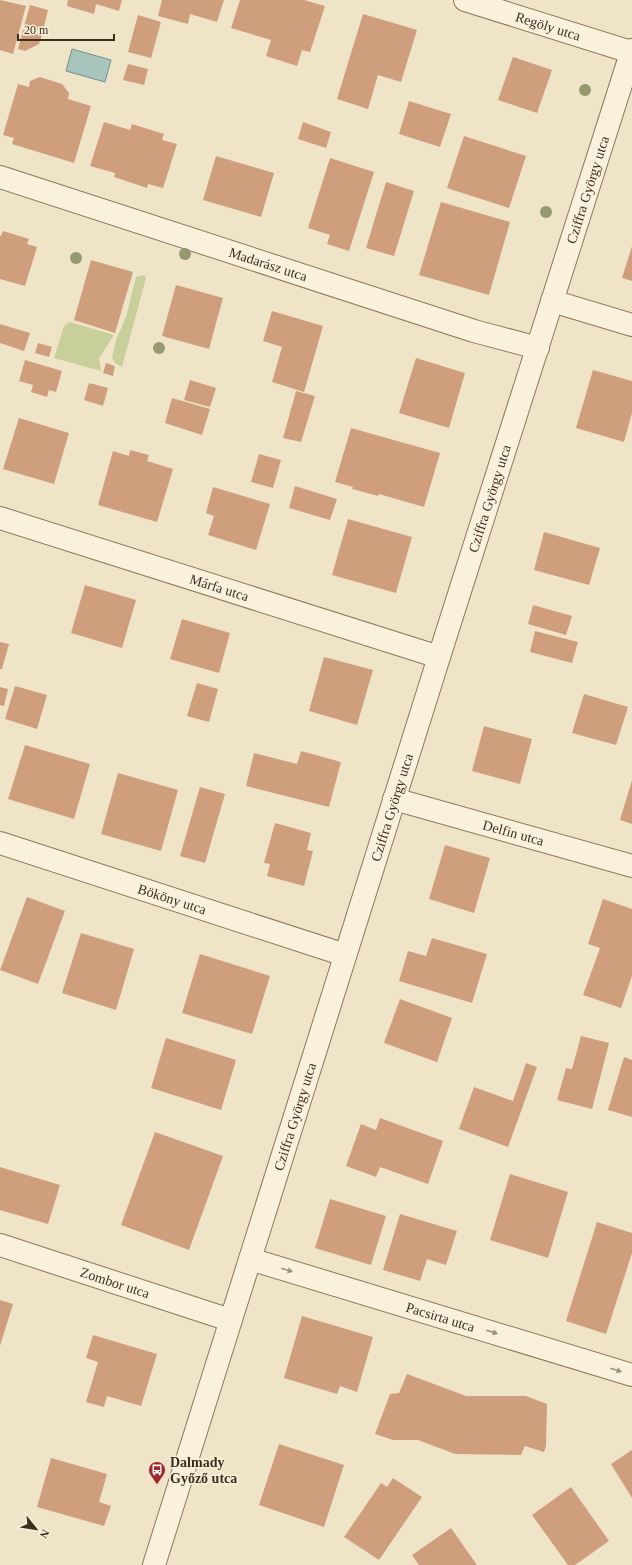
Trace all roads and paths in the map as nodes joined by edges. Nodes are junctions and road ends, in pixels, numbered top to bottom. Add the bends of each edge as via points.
1 (465, 0) edge
2 (632, 51) edge
3 (0, 177) edge
4 (552, 301) junction
5 (632, 325) edge
6 (538, 348) junction
7 (0, 518) edge
8 (439, 657) junction
9 (394, 799) junction
10 (0, 843) edge
11 (632, 866) edge
12 (345, 955) junction
13 (0, 1245) edge
14 (250, 1259) junction
15 (230, 1320) junction
16 (632, 1375) edge
17 (154, 1565) edge

1 - 2 street, Regöly utca
2 - 4 street, Cziffra György utca
3 - 6 street, Madarász utca via 474,331
4 - 5 street
4 - 6 street, Cziffra György utca
6 - 8 street, Cziffra György utca
7 - 8 street, Márfa utca
8 - 9 street, Cziffra György utca
9 - 11 street, Delfin utca
9 - 12 street, Cziffra György utca
10 - 12 street, Bököny utca
12 - 14 street, Cziffra György utca
13 - 15 street, Zombor utca
14 - 15 street, Cziffra György utca
14 -> 16 street, Pacsirta utca
15 - 17 street, Cziffra György utca

